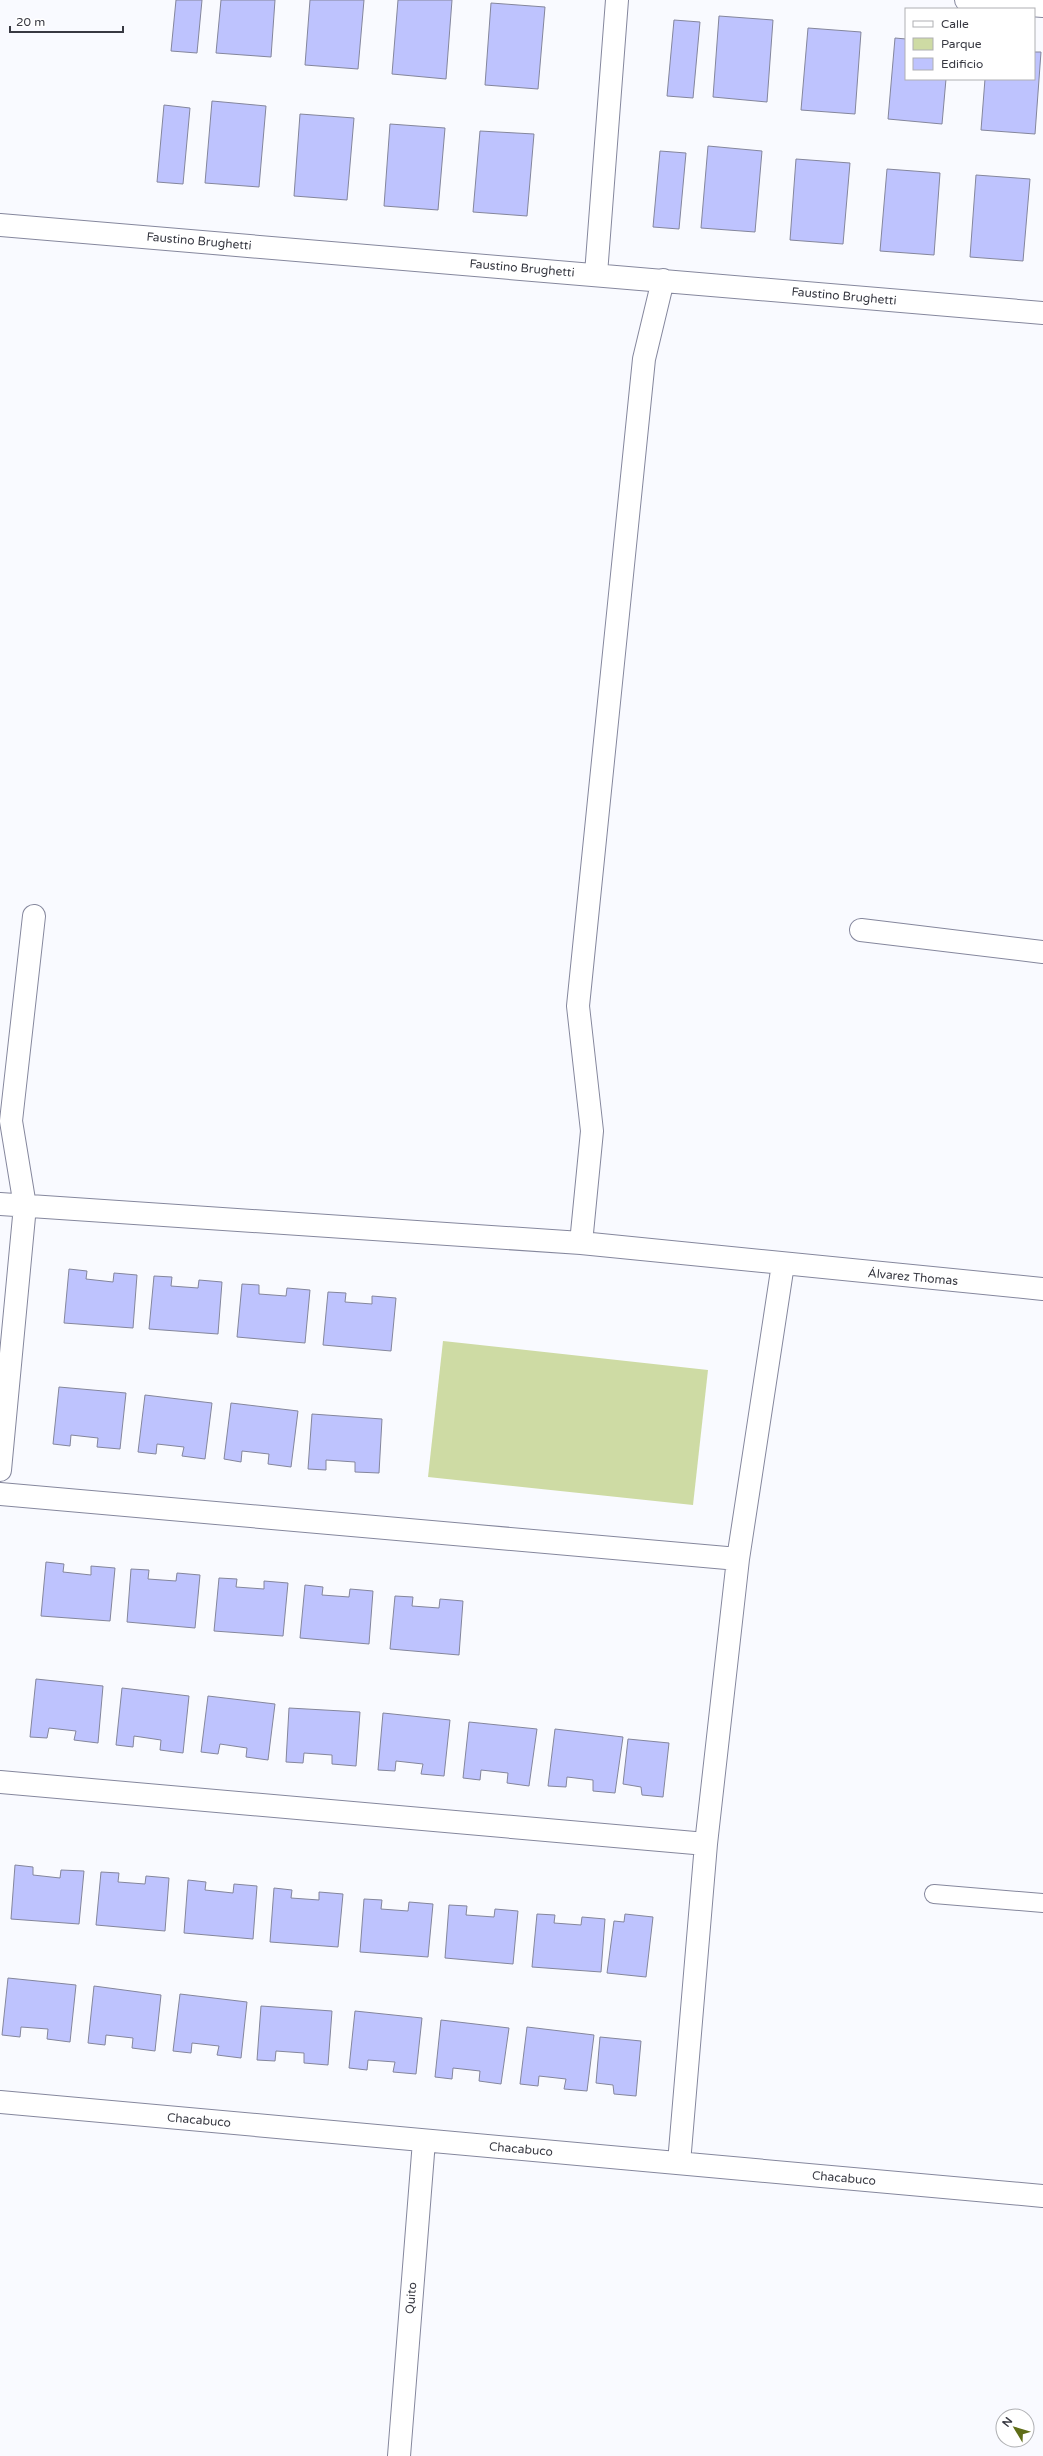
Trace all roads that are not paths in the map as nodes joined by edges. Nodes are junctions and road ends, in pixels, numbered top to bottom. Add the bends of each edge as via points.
1 (617, 0) edge
2 (966, 0) edge
3 (1043, 6) edge
4 (0, 225) edge
5 (596, 274) junction
6 (663, 280) junction
7 (1043, 312) edge
8 (34, 916) dead end
9 (861, 930) dead end
10 (1043, 952) edge
11 (0, 1204) edge
12 (24, 1206) junction
13 (580, 1243) junction
14 (783, 1264) junction
15 (1043, 1289) edge
16 (0, 1470) edge
17 (0, 1494) edge
18 (738, 1559) junction
19 (0, 1782) edge
20 (706, 1844) junction
21 (934, 1894) dead end
22 (1043, 1903) edge
23 (0, 2102) edge
24 (424, 2141) junction
25 (679, 2163) junction
26 (1043, 2196) edge
27 (399, 2456) edge

1 - 5 street
2 - 3 street
4 - 5 street, Faustino Brughetti
5 - 6 street, Faustino Brughetti
6 - 7 street, Faustino Brughetti
6 - 13 street via 644,359 578,1006 592,1131
8 - 12 street via 11,1121
9 - 10 street
11 - 12 street, Álvarez Thomas
12 - 13 street, Álvarez Thomas
12 - 16 street
13 - 14 street, Álvarez Thomas
14 - 15 street, Álvarez Thomas
14 - 18 street
17 - 18 street
18 - 20 street
19 - 20 street
20 - 25 street
21 - 22 lane
23 - 24 street, Chacabuco
24 - 25 street, Chacabuco
24 - 27 street, Quito
25 - 26 street, Chacabuco

